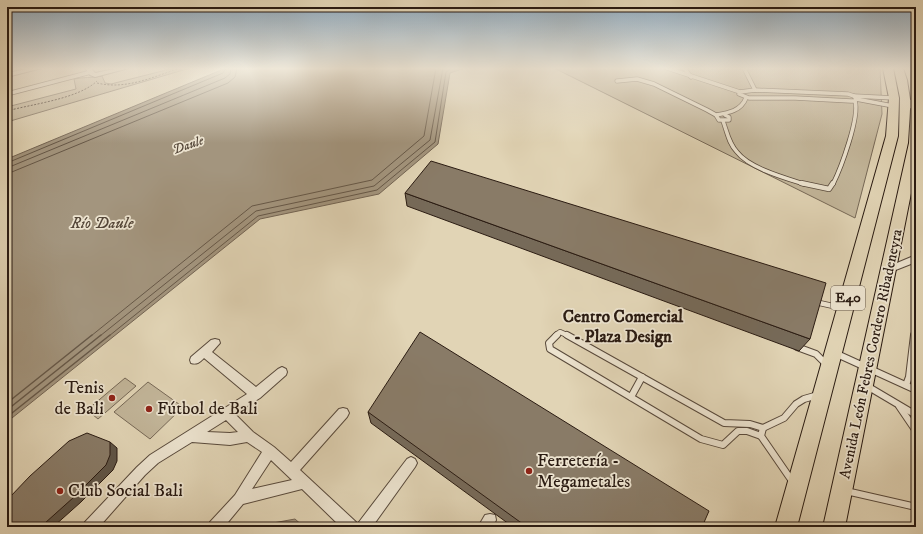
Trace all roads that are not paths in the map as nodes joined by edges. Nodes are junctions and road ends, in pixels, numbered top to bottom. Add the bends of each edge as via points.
1 (672, 93) edge
2 (740, 93) edge
3 (748, 93) edge
4 (823, 93) edge
5 (892, 93) edge
6 (752, 97) junction
7 (746, 98) junction
8 (855, 99) junction
9 (894, 102) junction
10 (916, 110) edge
11 (716, 115) junction
12 (725, 115) junction
13 (723, 121) junction
14 (915, 144) edge
15 (916, 258) edge
16 (888, 270) junction
17 (808, 300) edge
18 (847, 304) junction
19 (915, 324) dead end
20 (215, 343) dead end
21 (793, 345) dead end
22 (204, 352) junction
23 (195, 360) dead end
24 (832, 360) junction
25 (868, 368) junction
26 (282, 372) dead end
27 (642, 377) junction
28 (864, 385) junction
29 (906, 385) junction
30 (916, 390) edge
31 (256, 394) junction
32 (822, 394) junction
33 (631, 397) junction
34 (899, 405) junction
35 (226, 412) junction
36 (344, 413) dead end
37 (916, 415) edge
38 (732, 424) junction
39 (763, 428) junction
40 (916, 431) edge
41 (735, 432) junction
42 (192, 436) junction
43 (249, 436) junction
44 (761, 436) junction
45 (270, 451) junction
46 (411, 463) dead end
47 (291, 471) junction
48 (303, 483) junction
49 (796, 488) junction
50 (842, 490) junction
51 (238, 499) junction
52 (916, 507) edge
53 (90, 527) edge
54 (215, 527) edge
55 (351, 527) edge
56 (364, 527) edge
57 (786, 527) edge
58 (834, 527) edge

1 - 11 lane
2 - 7 lane via 740,96
3 - 6 lane
4 - 8 lane via 848,94
5 - 9 highway, Avenida León Febres Cordero Ribadeneyra / E40
6 - 7 lane
6 - 8 lane
7 - 12 lane via 742,105
8 - 9 lane
8 - 9 lane via 874,96
8 - 13 lane via 856,112 837,176 829,189 814,188 745,160 738,154
9 - 18 highway, Avenida León Febres Cordero Ribadeneyra / E40 via 892,136
10 - 14 highway, Avenida León Febres Cordero Ribadeneyra / E40
11 - 12 lane
11 - 13 lane
12 - 13 lane via 730,118
14 - 16 highway, Avenida León Febres Cordero Ribadeneyra / E40
15 - 16 street
16 - 25 highway, Avenida León Febres Cordero Ribadeneyra / E40
17 - 18 lane via 822,305
18 - 24 highway, Avenida León Febres Cordero Ribadeneyra / E40
19 - 29 lane
20 - 22 street
21 - 24 lane
22 - 23 street
22 - 31 street
24 - 25 lane
24 - 32 highway, Avenida León Febres Cordero Ribadeneyra / E40
25 - 28 highway, Avenida León Febres Cordero Ribadeneyra / E40
25 - 29 lane
26 - 31 street
27 - 33 lane
27 - 33 lane via 566,334 560,332 549,343 550,349
27 - 38 lane via 718,421
28 - 34 lane
28 - 50 highway, Avenida León Febres Cordero Ribadeneyra / E40
29 - 30 lane
31 - 35 street
32 - 39 lane via 804,399 784,418
32 - 49 highway, Avenida León Febres Cordero Ribadeneyra / E40
33 - 41 lane via 701,438 718,444 726,443
34 - 37 lane
34 - 40 lane
35 - 42 street
35 - 43 street
36 - 47 street
38 - 39 lane via 750,424
38 - 41 lane
39 - 44 lane
41 - 44 lane via 747,431
42 - 43 street via 230,439
42 - 53 street via 141,470
43 - 45 street
44 - 49 lane
45 - 47 street
45 - 51 street
46 - 56 street
47 - 48 street
48 - 51 street
48 - 55 street
49 - 57 highway, Avenida León Febres Cordero Ribadeneyra / E40
50 - 52 lane
50 - 58 highway, Avenida León Febres Cordero Ribadeneyra / E40
51 - 54 street

